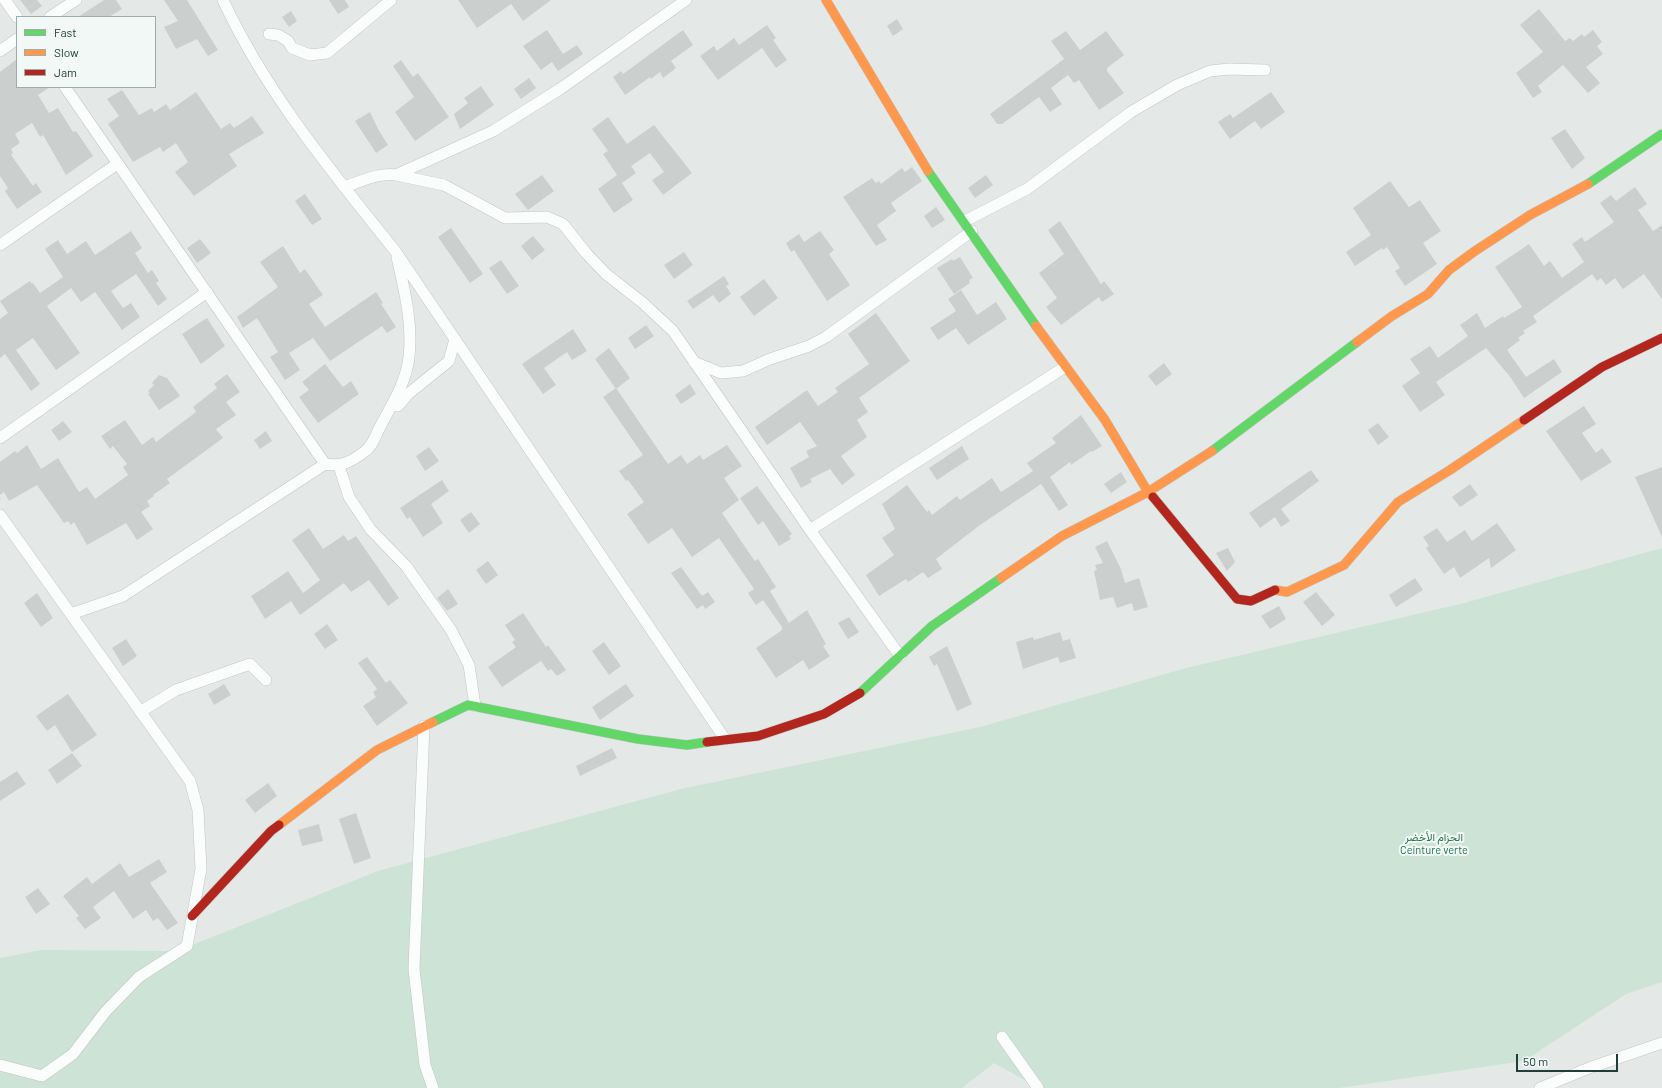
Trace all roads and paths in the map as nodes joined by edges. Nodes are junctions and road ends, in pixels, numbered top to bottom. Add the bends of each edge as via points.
1 (5, 0) edge
2 (76, 0) edge
3 (223, 0) edge
4 (391, 0) edge
5 (686, 0) edge
6 (826, 0) edge
7 (16, 16) edge
8 (52, 16) edge
9 (269, 34) dead end
10 (16, 40) edge
11 (0, 50) edge
12 (1265, 70) dead end
13 (66, 88) edge
14 (1662, 134) edge
15 (117, 164) junction
16 (396, 175) junction
17 (344, 187) junction
18 (965, 221) junction
19 (972, 231) junction
20 (0, 245) edge
21 (396, 252) junction
22 (207, 292) junction
23 (1662, 338) edge
24 (455, 339) junction
25 (694, 362) junction
26 (1065, 367) junction
27 (379, 429) junction
28 (0, 438) edge
29 (325, 464) junction
30 (339, 466) junction
31 (1148, 492) junction
32 (0, 515) edge
33 (810, 530) junction
34 (71, 614) junction
35 (900, 656) junction
36 (266, 680) dead end
37 (475, 706) junction
38 (140, 712) junction
39 (424, 726) junction
40 (725, 739) junction
41 (192, 916) junction
42 (1002, 1036) dead end
43 (1662, 1043) edge
44 (0, 1065) edge
45 (433, 1088) edge
46 (1038, 1088) edge
47 (1540, 1088) edge

1 - 7 street
2 - 8 street
3 - 17 street via 265,80
4 - 9 street via 327,53 310,55 292,48 288,41 278,35
5 - 16 street via 560,89 493,131
6 - 18 street via 923,163
10 - 11 street
12 - 18 street via 1210,71 1178,85 1131,112 1027,189
13 - 15 street
14 - 31 street via 1588,184 1530,215 1475,251 1449,270 1428,294 1392,316 1202,459
15 - 20 street
15 - 22 street
16 - 17 street via 377,176
16 - 25 street via 444,185 505,218 547,217 563,224 606,274 643,303 672,331
17 - 21 street
18 - 19 street
19 - 25 street via 809,346 743,370 721,373
19 - 26 street
21 - 24 street
21 - 27 street via 407,303 409,357 400,392
22 - 28 street
22 - 29 street
23 - 31 street via 1602,367 1450,470 1398,502 1344,565 1287,592 1274,590 1251,601 1236,599
24 - 27 street via 449,360 408,394
24 - 40 street
25 - 33 street
26 - 31 street via 1105,420
26 - 33 street
27 - 30 street via 365,452
29 - 30 street
29 - 34 street via 123,596
30 - 37 street via 349,497 371,530 406,566 451,630 468,665
31 - 35 street via 1062,536 932,626
32 - 34 street
33 - 35 street
34 - 38 street
35 - 40 street via 859,694 824,714 758,736
36 - 38 street via 250,664 176,690
37 - 39 street via 468,705
37 - 40 street via 638,739 687,744
38 - 41 street via 190,782 198,810 201,869
39 - 41 street via 377,750 271,831
39 - 45 street via 414,969 425,1065
41 - 44 street via 188,946 139,977 106,1011 73,1054 42,1076
42 - 46 street
43 - 47 street

